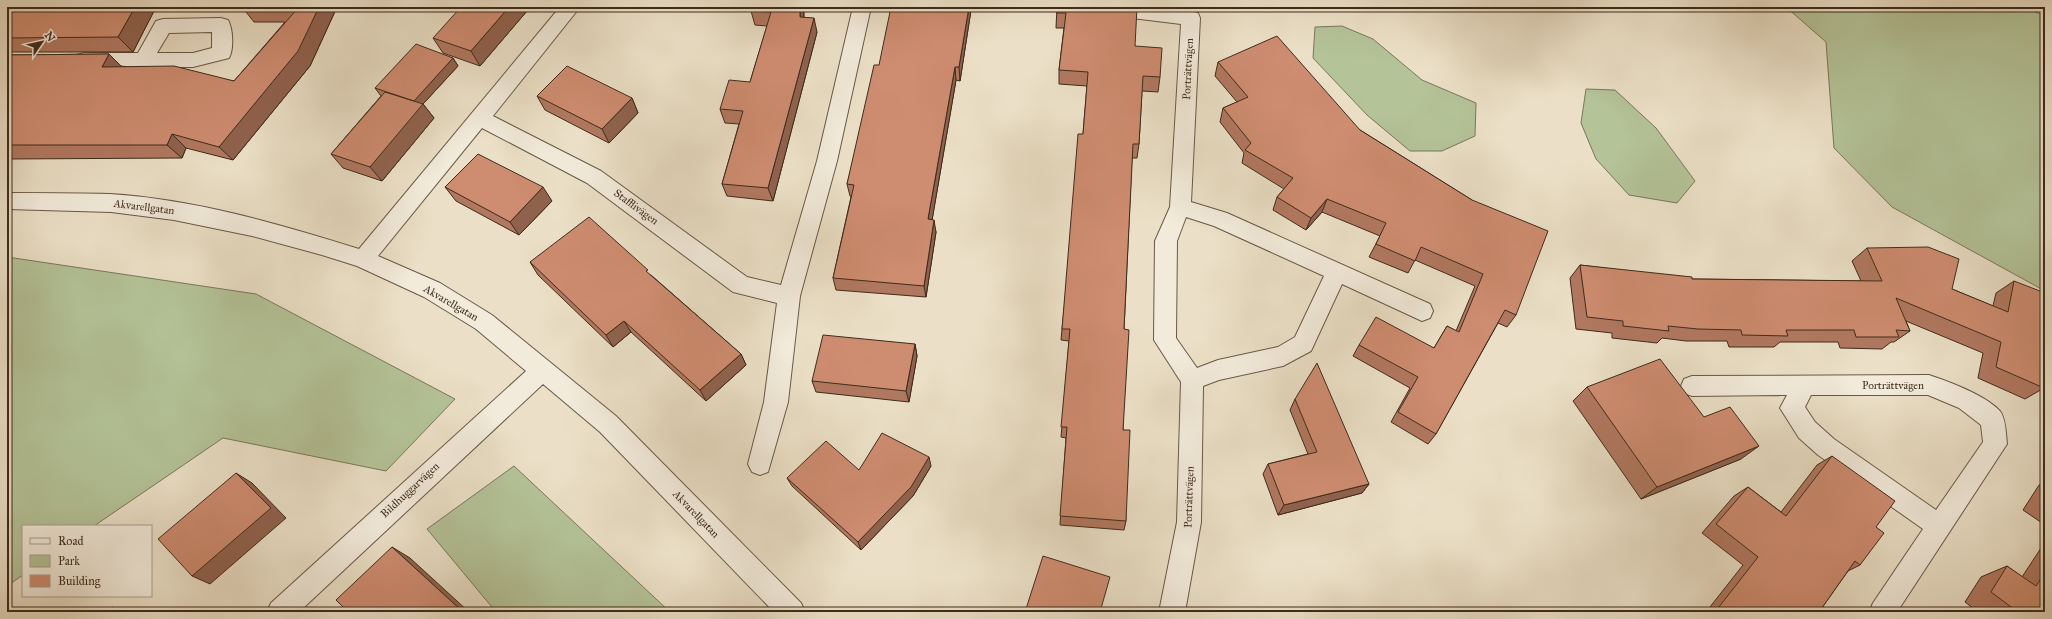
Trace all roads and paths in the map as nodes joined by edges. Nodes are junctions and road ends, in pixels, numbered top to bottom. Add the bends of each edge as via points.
1 (571, 7) edge
2 (862, 7) edge
3 (1106, 8) edge
4 (144, 59) dead end
5 (68, 60) edge
6 (480, 118) junction
7 (7, 201) edge
8 (1180, 207) junction
9 (363, 259) junction
10 (1337, 272) junction
11 (789, 296) junction
12 (1422, 311) dead end
13 (542, 370) junction
14 (1192, 380) junction
15 (1804, 385) junction
16 (1692, 386) dead end
17 (760, 464) dead end
18 (1939, 526) junction
19 (280, 612) edge
20 (792, 612) edge
21 (1172, 612) edge
22 (1882, 612) edge

1 - 6 street
2 - 11 street via 827,161
3 - 8 street, Porträttvägen via 1191,18
4 - 5 street
6 - 9 street
6 - 11 street, Stafflivägen via 594,177 741,284
7 - 9 street, Akvarellgatan via 111,203 174,210 252,227
8 - 10 street via 1220,219
8 - 14 street, Porträttvägen via 1166,241 1165,340
9 - 13 street, Akvarellgatan via 432,290 484,322
10 - 12 street
10 - 14 street via 1303,344 1284,356 1218,370
11 - 17 street via 776,402
13 - 19 street, Bildhuggarvägen
13 - 20 street, Akvarellgatan via 608,424
14 - 21 street, Porträttvägen via 1189,522
15 - 16 street, Porträttvägen
15 - 18 street via 1792,408 1807,430 1826,447
15 - 18 street, Porträttvägen via 1929,385 1967,401 1992,419 1995,444
18 - 22 street, Porträttvägen

